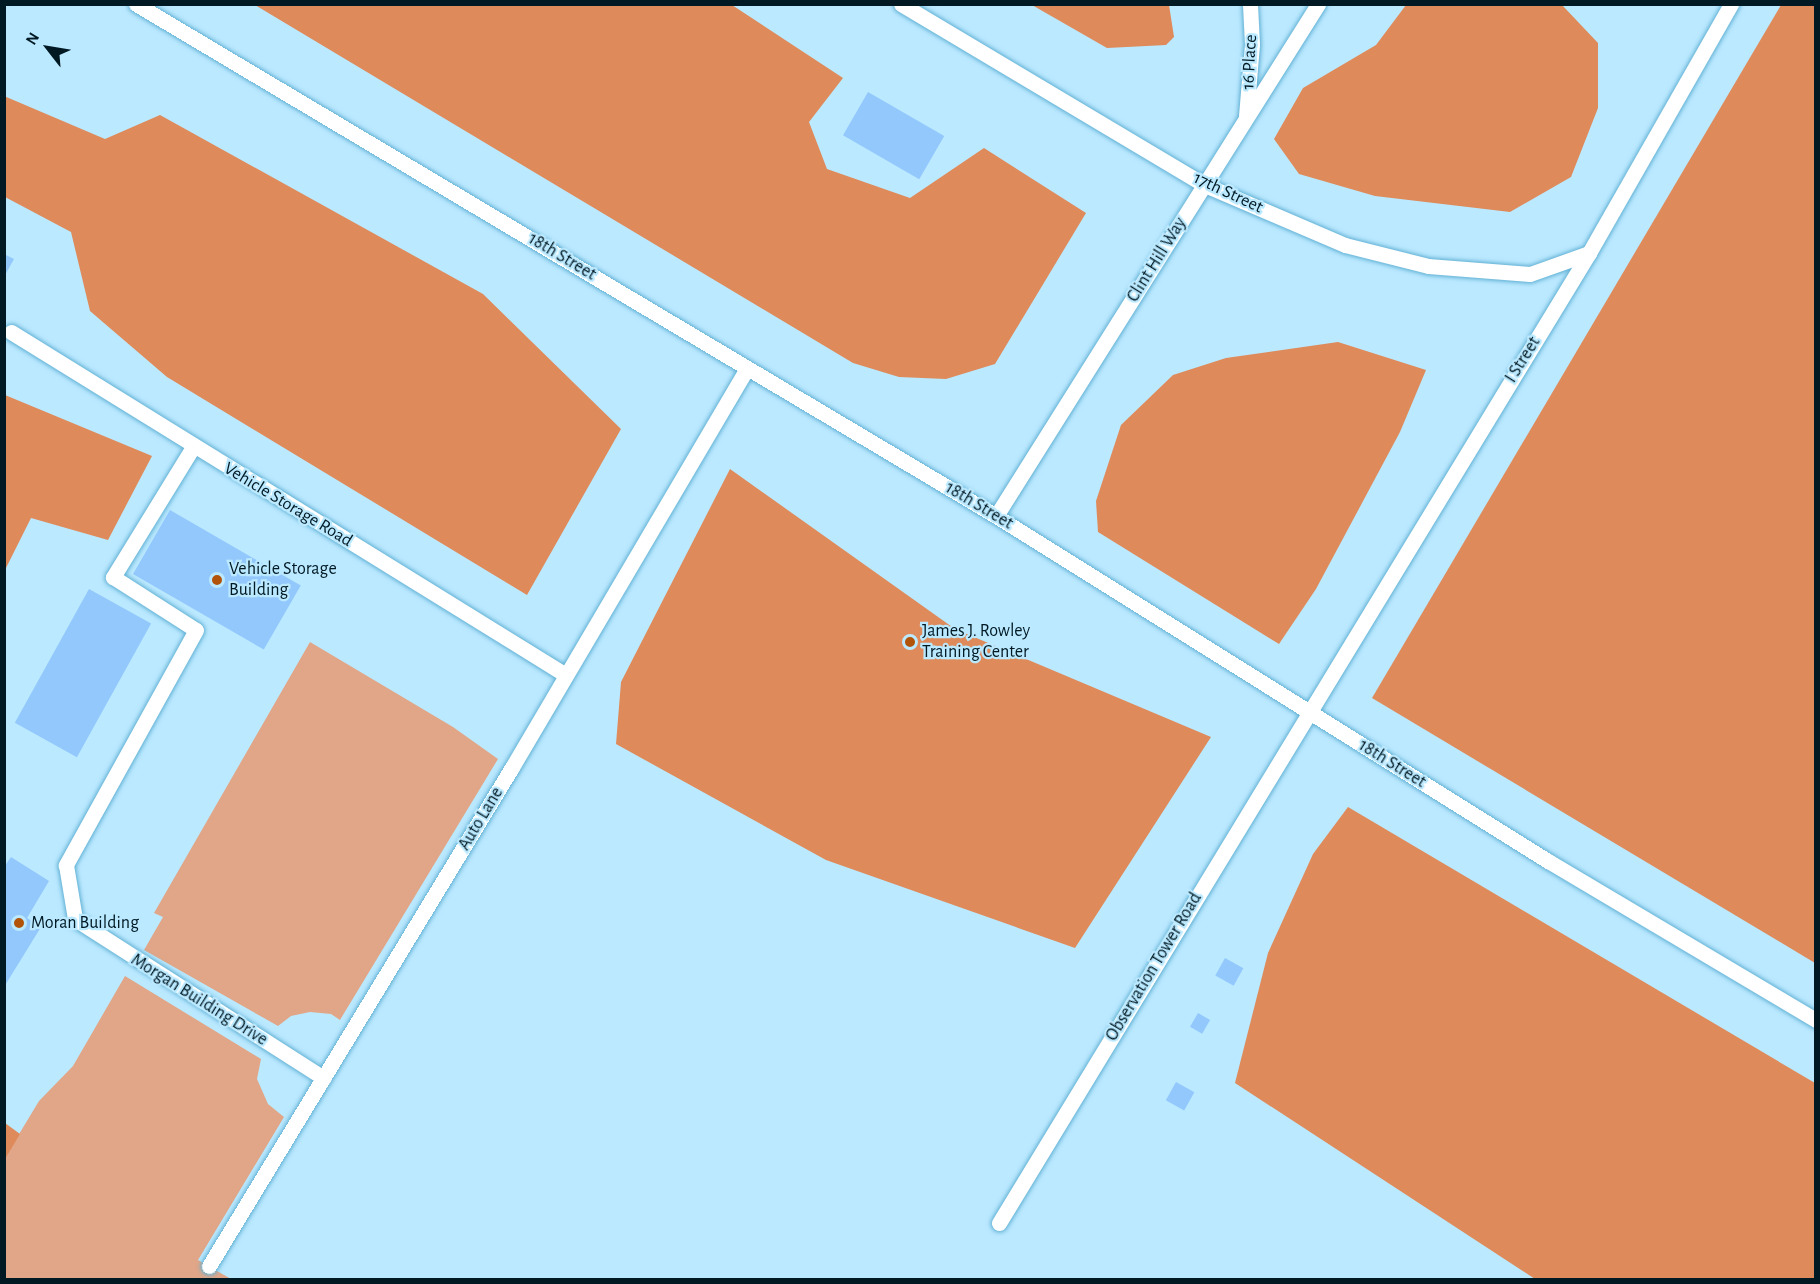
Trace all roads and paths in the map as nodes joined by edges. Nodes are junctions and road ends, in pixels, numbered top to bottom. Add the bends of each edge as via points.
1 (136, 4) edge
2 (901, 4) edge
3 (1250, 4) edge
4 (1318, 4) edge
5 (1731, 4) edge
6 (1246, 119) junction
7 (1205, 185) junction
8 (1589, 253) junction
9 (11, 332) dead end
10 (747, 368) junction
11 (194, 447) junction
12 (996, 516) junction
13 (566, 675) junction
14 (1308, 711) junction
15 (1815, 1020) edge
16 (324, 1078) junction
17 (999, 1223) dead end
18 (209, 1266) dead end

1 - 10 lane, 18th Street
2 - 7 lane, 17th Street
3 - 6 lane, 16 Place via 1252,44
4 - 6 lane, Clint Hill Way
5 - 8 lane, I Street
6 - 7 lane, Clint Hill Way
7 - 8 lane, 17th Street via 1345,245 1428,266 1530,274
7 - 12 lane, Clint Hill Way
8 - 14 lane, I Street
9 - 11 lane, Vehicle Storage Road
10 - 12 lane, 18th Street
10 - 13 lane, Auto Lane
11 - 13 lane, Vehicle Storage Road
11 - 16 lane, Morgan Building Drive via 113,577 196,630 66,865 75,919
12 - 14 lane, 18th Street
13 - 16 lane, Auto Lane
14 - 15 lane, 18th Street via 1548,861
14 - 17 lane, Observation Tower Road
16 - 18 lane, Auto Lane

